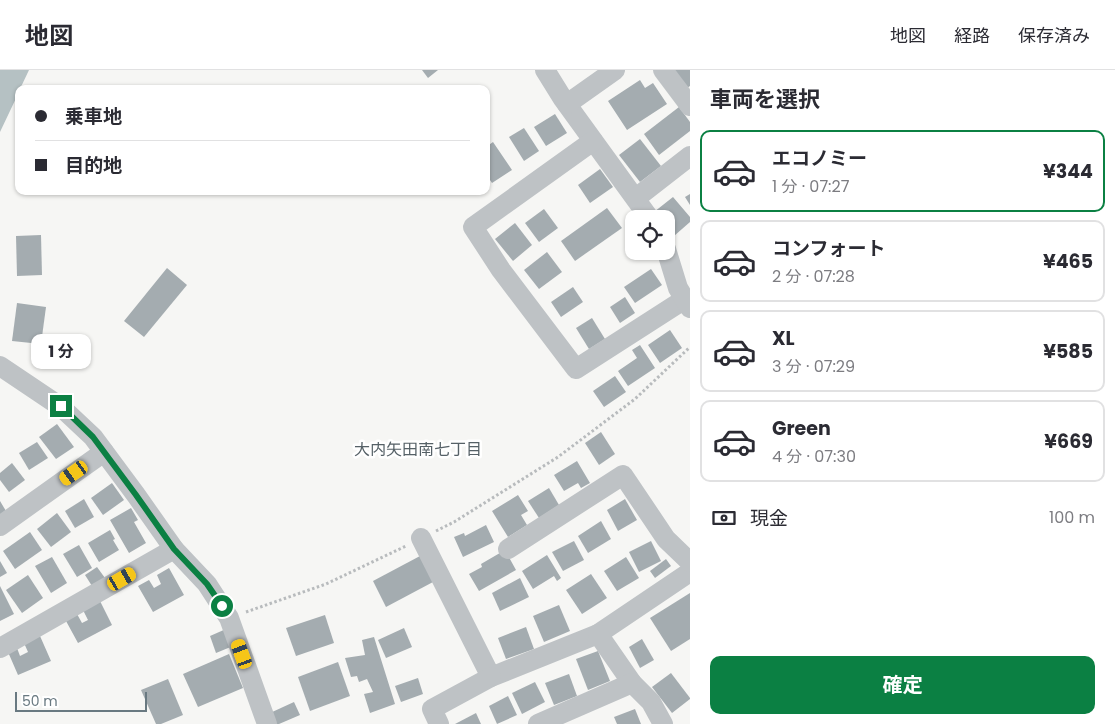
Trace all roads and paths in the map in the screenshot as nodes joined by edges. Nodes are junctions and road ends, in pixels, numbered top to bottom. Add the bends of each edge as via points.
1 (545, 70) edge
2 (615, 70) edge
3 (663, 70) edge
4 (566, 104) junction
5 (690, 106) edge
6 (593, 141) junction
7 (690, 156) edge
8 (636, 198) junction
9 (644, 210) edge
10 (669, 260) edge
11 (687, 303) edge
12 (690, 347) edge
13 (0, 366) edge
14 (104, 452) junction
15 (0, 526) edge
16 (421, 538) junction
17 (174, 549) junction
18 (508, 549) dead end
19 (690, 562) edge
20 (690, 572) edge
21 (229, 618) junction
22 (598, 634) junction
23 (0, 648) edge
24 (492, 677) junction
25 (632, 682) junction
26 (267, 724) edge
27 (439, 724) edge
28 (538, 724) edge
29 (663, 724) edge

1 - 4 street
2 - 4 street
3 - 5 street
4 - 6 street
6 - 8 street
6 - 11 street via 472,227 500,270 576,369
7 - 8 street
8 - 9 street
10 - 11 street via 678,288
12 - 16 path via 635,399 558,457 454,522
13 - 14 street via 61,406
14 - 15 street
14 - 17 street
16 - 21 path via 326,584
16 - 24 street
17 - 21 street via 207,584
17 - 23 street
18 - 19 street via 623,475 666,539
20 - 22 street
21 - 26 street
22 - 24 street
22 - 25 street
24 - 27 street via 432,709
25 - 28 street
25 - 29 street via 651,702

